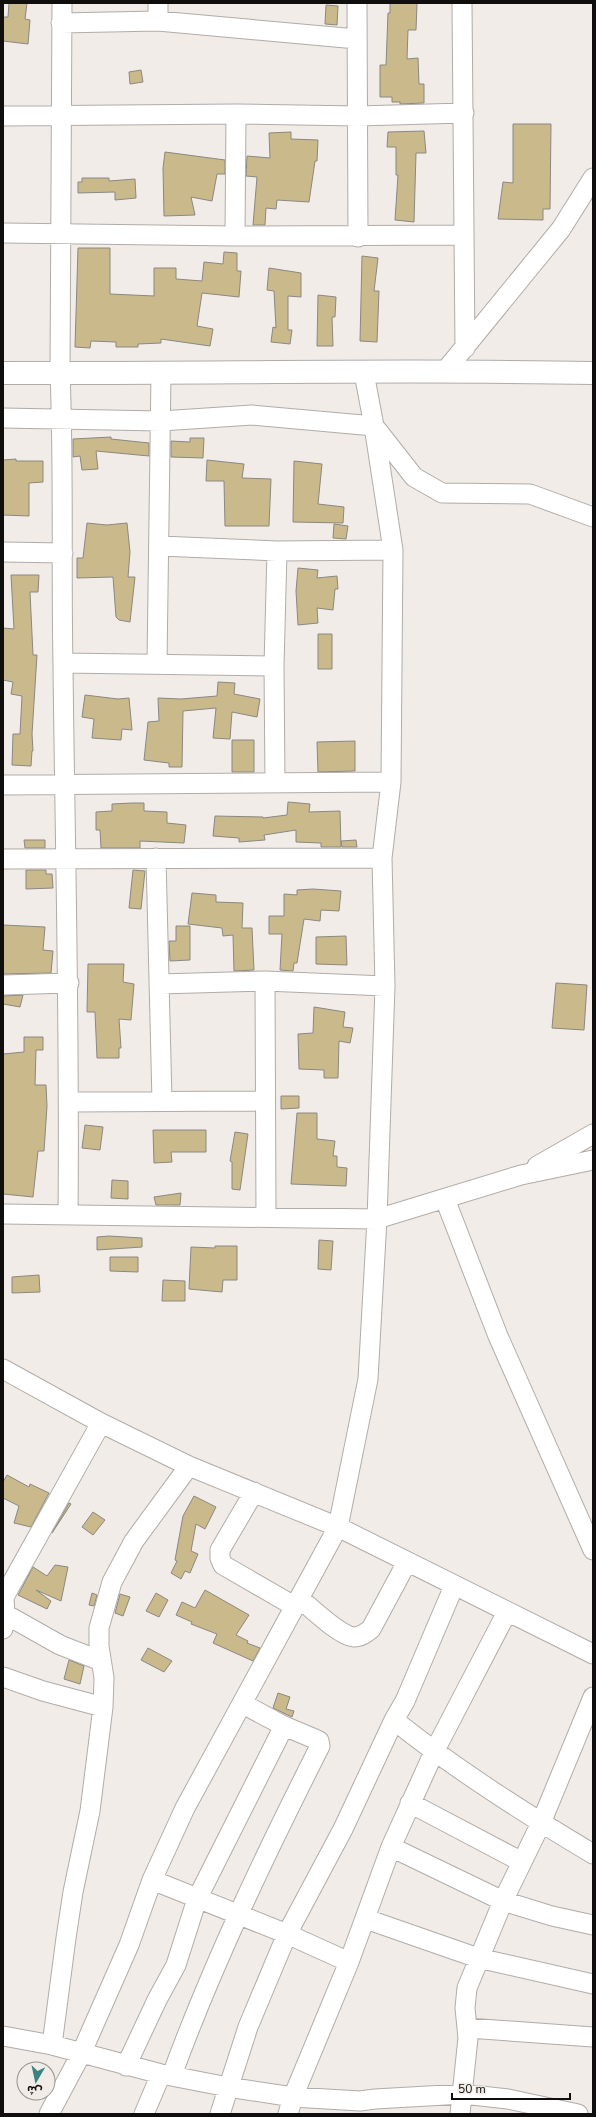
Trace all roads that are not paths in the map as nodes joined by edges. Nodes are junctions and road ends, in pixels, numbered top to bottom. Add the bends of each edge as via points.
1 (62, 3) edge
2 (358, 3) edge
3 (462, 3) edge
4 (158, 12) edge
5 (62, 22) junction
6 (357, 39) junction
7 (464, 113) junction
8 (236, 114) junction
9 (3, 116) edge
10 (358, 116) junction
11 (62, 117) junction
12 (593, 178) edge
13 (60, 232) junction
14 (3, 233) edge
15 (464, 235) junction
16 (235, 236) junction
17 (358, 237) junction
18 (465, 348) junction
19 (446, 370) junction
20 (161, 372) junction
21 (3, 373) edge
22 (60, 373) junction
23 (364, 373) junction
24 (593, 373) edge
25 (3, 418) edge
26 (62, 418) junction
27 (161, 421) junction
28 (374, 426) junction
29 (593, 517) edge
30 (160, 546) junction
31 (393, 550) junction
32 (277, 551) junction
33 (3, 552) edge
34 (63, 553) junction
35 (63, 663) junction
36 (157, 664) junction
37 (274, 666) junction
38 (390, 782) junction
39 (275, 783) junction
40 (65, 784) junction
41 (3, 785) edge
42 (67, 858) junction
43 (156, 858) junction
44 (382, 858) junction
45 (3, 859) edge
46 (265, 981) junction
47 (69, 983) junction
48 (160, 984) junction
49 (3, 985) edge
50 (385, 986) junction
51 (162, 1101) junction
52 (265, 1101) junction
53 (69, 1102) junction
54 (593, 1134) edge
55 (593, 1160) edge
56 (521, 1175) junction
57 (445, 1198) junction
58 (3, 1214) edge
59 (68, 1215) junction
60 (266, 1216) junction
61 (377, 1219) junction
62 (3, 1369) edge
63 (102, 1423) junction
64 (189, 1466) junction
65 (254, 1492) junction
66 (338, 1527) junction
67 (593, 1550) edge
68 (407, 1562) junction
69 (454, 1586) junction
70 (296, 1602) junction
71 (4, 1610) edge
72 (507, 1612) junction
73 (593, 1654) edge
74 (101, 1661) junction
75 (3, 1677) edge
76 (593, 1698) edge
77 (244, 1704) junction
78 (103, 1707) junction
79 (394, 1720) junction
80 (284, 1726) junction
81 (434, 1752) junction
82 (410, 1803) junction
83 (541, 1823) junction
84 (391, 1847) junction
85 (593, 1854) edge
86 (522, 1862) junction
87 (152, 1880) junction
88 (197, 1900) junction
89 (503, 1901) junction
90 (239, 1916) junction
91 (366, 1919) junction
92 (593, 1925) edge
93 (286, 1934) junction
94 (478, 1958) junction
95 (349, 1962) junction
96 (593, 1984) edge
97 (468, 2028) junction
98 (3, 2036) edge
99 (593, 2037) edge
100 (52, 2045) junction
101 (81, 2054) junction
102 (126, 2066) junction
103 (166, 2075) junction
104 (228, 2087) junction
105 (463, 2094) junction
106 (290, 2106) edge
107 (359, 2108) edge
108 (49, 2114) edge
109 (144, 2114) edge
110 (220, 2114) edge
111 (460, 2114) edge
112 (578, 2114) edge

1 - 5 street
2 - 6 street
3 - 7 street
4 - 5 street
4 - 6 street
5 - 11 street
6 - 10 street
7 - 10 street
7 - 15 street
8 - 10 street
8 - 11 street
8 - 16 street
9 - 11 street
10 - 17 street
11 - 13 street
12 - 18 street via 560,229
13 - 14 street
13 - 16 street
13 - 22 street
15 - 17 street
15 - 18 street
16 - 17 street
18 - 19 street
19 - 23 street
19 - 24 street
20 - 22 street
20 - 23 street
20 - 27 street
21 - 22 street
22 - 26 street
23 - 28 street
25 - 26 street
26 - 27 street
26 - 34 street
27 - 28 street via 252,415
27 - 30 street
28 - 29 street via 414,477 442,493 530,494
28 - 31 street
30 - 32 street
30 - 36 street
31 - 32 street
31 - 38 street
32 - 37 street
33 - 34 street
34 - 35 street
35 - 36 street
35 - 40 street
36 - 37 street
37 - 39 street
38 - 39 street
38 - 44 street
39 - 40 street
40 - 41 street
40 - 42 street
42 - 43 street
42 - 45 street
42 - 47 street
43 - 44 street
43 - 48 street
44 - 50 street
46 - 48 street
46 - 50 street
46 - 52 street
47 - 49 street
47 - 53 street
48 - 51 street
50 - 61 street
51 - 52 street
51 - 53 street
52 - 60 street
53 - 59 street
54 - 56 street
55 - 56 street
56 - 57 street
57 - 61 street
57 - 67 street via 498,1336
58 - 59 street
59 - 60 street
60 - 61 street
61 - 66 street via 368,1379
62 - 63 street
63 - 64 street
63 - 71 street
64 - 65 street
64 - 74 street via 134,1542 112,1582 99,1628
65 - 66 street
65 - 70 street via 220,1550 220,1558 223,1565
66 - 68 street
66 - 70 street
68 - 69 street
68 - 70 street via 371,1629 362,1635 355,1637 336,1629
69 - 72 street
69 - 79 street via 405,1701
70 - 77 street
71 - 74 street via 60,1645
72 - 73 street
72 - 81 street
74 - 78 street via 104,1678
75 - 78 street
76 - 83 street
77 - 80 street
77 - 87 street via 185,1808
78 - 100 street via 90,1811 67,1930
79 - 81 street
79 - 93 street via 343,1829
80 - 88 street
80 - 90 street via 319,1741 320,1746 291,1801
81 - 82 street
81 - 83 street
82 - 84 street
82 - 86 street
83 - 85 street
83 - 86 street
84 - 89 street
84 - 91 street
86 - 89 street
87 - 88 street
87 - 101 street via 129,1945
88 - 90 street
88 - 102 street via 176,1965
89 - 92 street
89 - 94 street
90 - 93 street
90 - 103 street
91 - 94 street
91 - 95 street
93 - 95 street
93 - 104 street via 248,2027
94 - 96 street
94 - 97 street via 465,1998
95 - 106 street
97 - 99 street
97 - 105 street
98 - 100 street
100 - 101 street
101 - 102 street
101 - 108 street
102 - 103 street
103 - 104 street
103 - 109 street
104 - 106 street
104 - 110 street
105 - 107 street via 375,2099
105 - 111 street
105 - 112 street via 508,2099
106 - 107 street

